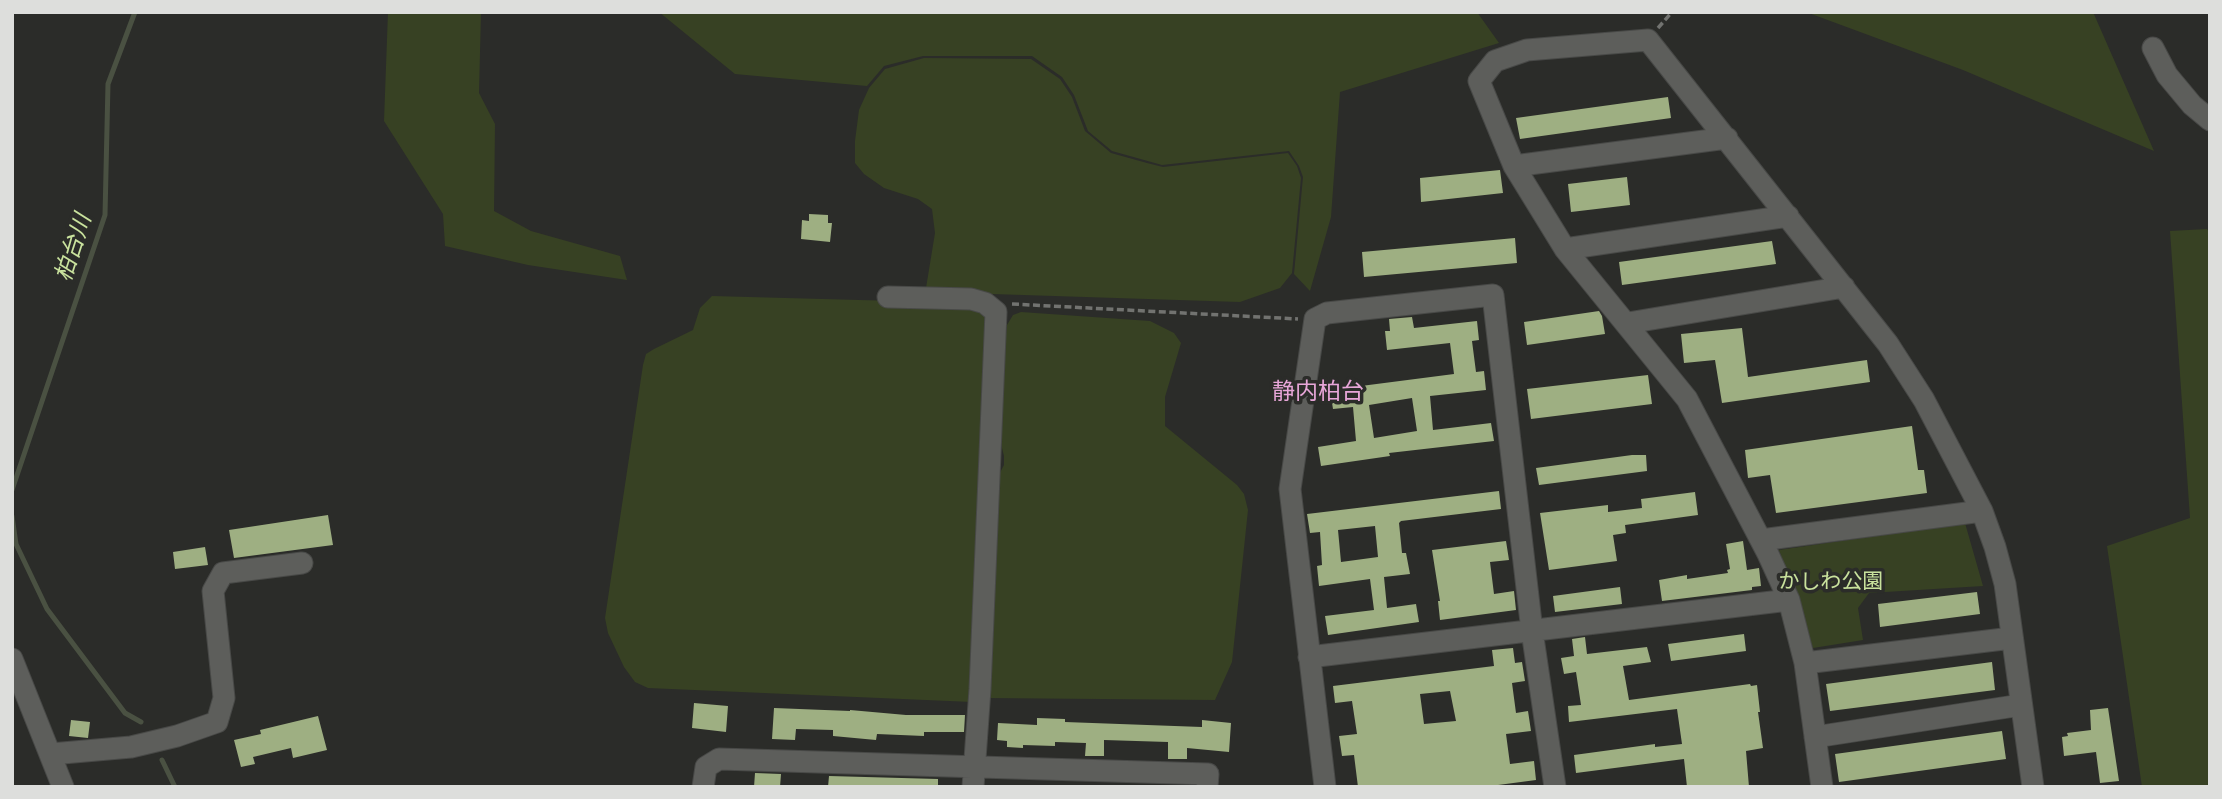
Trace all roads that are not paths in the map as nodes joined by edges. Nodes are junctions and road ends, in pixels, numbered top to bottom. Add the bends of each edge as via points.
1 (2154, 48) dead end
2 (2210, 120) edge
3 (1727, 138) junction
4 (1514, 166) junction
5 (1788, 216) junction
6 (1565, 248) junction
7 (1844, 286) junction
8 (888, 297) dead end
9 (1628, 323) junction
10 (1982, 511) junction
11 (1761, 540) junction
12 (302, 563) dead end
13 (1788, 600) junction
14 (1532, 631) junction
15 (2012, 638) junction
16 (1309, 657) junction
17 (12, 659) edge
18 (1805, 663) junction
19 (2021, 705) junction
20 (1815, 737) junction
21 (51, 754) junction
22 (974, 777) edge
23 (2026, 786) edge
24 (63, 787) edge
25 (703, 787) edge
26 (1207, 787) edge
27 (1325, 787) edge
28 (1555, 787) edge
29 (1822, 787) edge

1 - 2 street via 2167,75
3 - 4 street
3 - 4 street via 1648,40 1527,50 1494,61 1479,81
3 - 5 street
4 - 6 street
5 - 6 street
5 - 7 street
6 - 9 street
7 - 9 street
7 - 10 street via 1924,400
8 - 22 street via 971,299 996,312
9 - 11 street via 1687,399
10 - 11 street
10 - 15 street via 2005,584
11 - 13 street
12 - 21 street via 223,573 213,591 224,698 216,722 131,747
13 - 14 street
13 - 18 street
14 - 16 street
14 - 16 street via 1493,295 1327,313 1315,319 1290,489
14 - 28 street
15 - 18 street
15 - 19 street
16 - 27 street
17 - 21 street
18 - 20 street
19 - 20 street
19 - 23 street
20 - 29 street
21 - 24 street
22 - 25 street via 719,759 706,767
22 - 26 street via 1208,775

